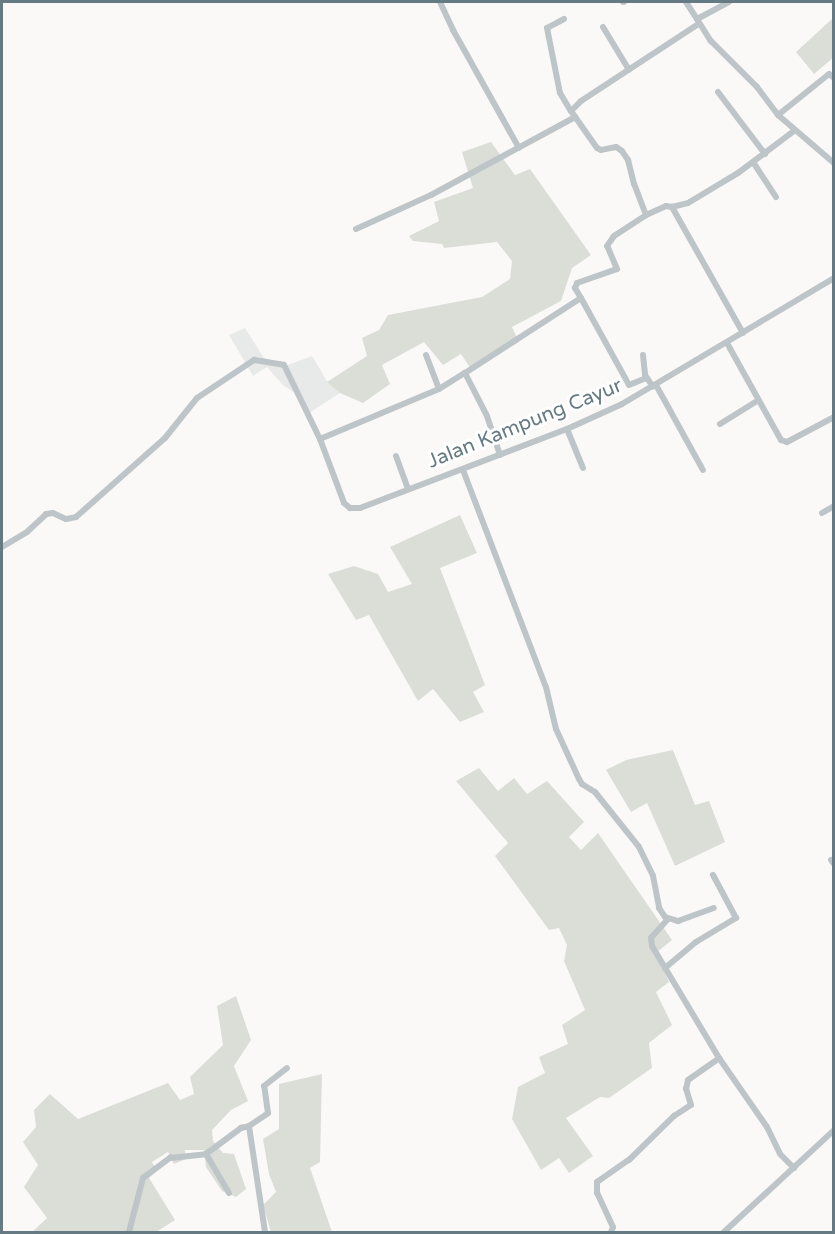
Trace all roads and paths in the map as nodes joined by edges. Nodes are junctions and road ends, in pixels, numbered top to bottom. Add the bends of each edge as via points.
1 (440, 2) edge
2 (686, 2) edge
3 (729, 2) edge
4 (564, 19) dead end
5 (697, 22) junction
6 (603, 27) dead end
7 (629, 70) junction
8 (832, 74) edge
9 (718, 92) dead end
10 (573, 114) junction
11 (778, 116) junction
12 (795, 130) junction
13 (519, 148) junction
14 (765, 154) junction
15 (753, 162) junction
16 (834, 163) edge
17 (776, 197) dead end
18 (672, 207) junction
19 (646, 215) junction
20 (356, 229) dead end
21 (834, 278) edge
22 (580, 298) junction
23 (743, 333) junction
24 (728, 343) junction
25 (426, 355) dead end
26 (643, 355) dead end
27 (465, 373) junction
28 (646, 378) junction
29 (654, 386) junction
30 (439, 389) junction
31 (757, 401) junction
32 (834, 417) edge
33 (720, 424) dead end
34 (567, 429) junction
35 (320, 439) junction
36 (500, 455) junction
37 (396, 456) dead end
38 (583, 468) dead end
39 (463, 470) junction
40 (703, 470) dead end
41 (408, 489) junction
42 (834, 506) edge
43 (822, 513) dead end
44 (2, 547) edge
45 (714, 875) dead end
46 (714, 908) dead end
47 (668, 919) junction
48 (665, 968) junction
49 (720, 1058) junction
50 (287, 1068) dead end
51 (249, 1126) junction
52 (834, 1130) edge
53 (206, 1154) junction
54 (790, 1164) junction
55 (229, 1193) dead end
56 (129, 1233) edge
57 (265, 1233) edge
58 (610, 1233) edge
59 (724, 1233) edge

1 - 13 street
2 - 5 street
3 - 5 street
4 - 10 street via 547,28 560,93
5 - 7 street
5 - 11 street via 757,87
6 - 7 street
7 - 10 street via 581,100
8 - 11 street
9 - 14 street
10 - 13 street
10 - 19 street via 599,150 614,146 622,151
11 - 12 street
12 - 14 street
12 - 16 street
13 - 20 street
14 - 15 street
15 - 17 street
15 - 18 street via 688,203
18 - 19 street
18 - 23 street
19 - 22 street via 609,242 608,251 617,269 577,283
21 - 23 street, Jalan Kampung Cayur
22 - 27 street
22 - 28 street via 629,385
23 - 24 street, Jalan Kampung Cayur
24 - 29 street, Jalan Kampung Cayur
24 - 31 street
25 - 30 street
26 - 28 street
27 - 30 street
27 - 36 street via 487,416
28 - 29 street
29 - 34 street, Jalan Kampung Cayur
29 - 40 street
30 - 35 street
31 - 32 street via 783,441
31 - 33 street
34 - 36 street, Jalan Kampung Cayur
34 - 38 street
35 - 41 street, Jalan Kampung Cayur via 344,503 350,508 360,508
35 - 44 street via 296,385 281,364 259,359 197,398 165,438 76,517 46,514
36 - 39 street, Jalan Kampung Cayur
37 - 41 street
39 - 41 street, Jalan Kampung Cayur
39 - 47 street via 572,765 582,784 595,792 639,846 656,883 659,908
42 - 43 street
45 - 48 street via 736,918 696,942
46 - 47 street via 686,919
47 - 48 street via 650,939
48 - 49 street
49 - 54 street
49 - 58 street via 686,1083 691,1105 674,1116 629,1160 597,1182 597,1193 613,1227
50 - 51 street via 264,1086 268,1113
51 - 53 street
51 - 57 street
52 - 54 street
53 - 55 street
53 - 56 street via 170,1158 143,1178
54 - 59 street

